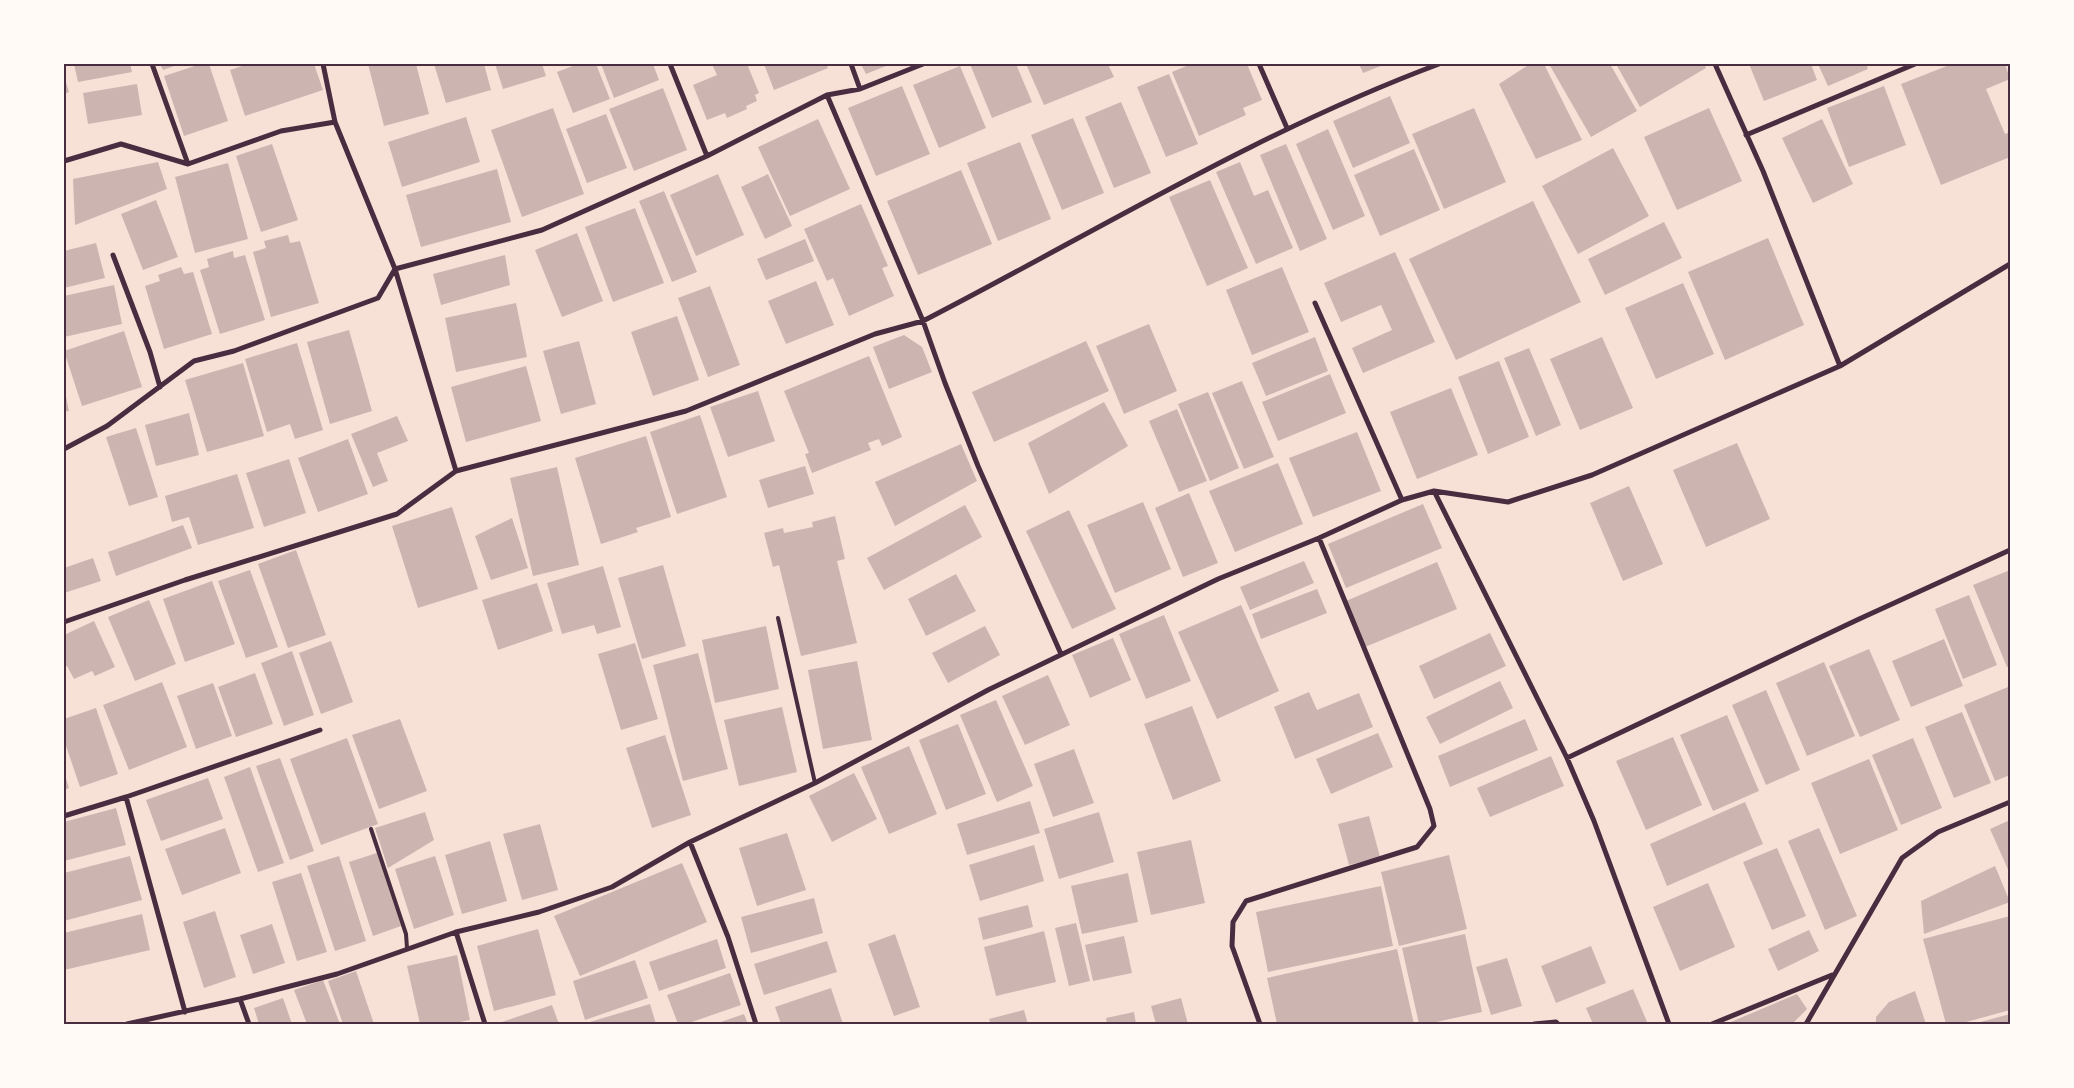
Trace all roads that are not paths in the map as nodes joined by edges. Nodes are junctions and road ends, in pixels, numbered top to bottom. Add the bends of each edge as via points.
1 (152, 64) edge
2 (323, 64) edge
3 (670, 64) edge
4 (851, 64) edge
5 (923, 64) edge
6 (1259, 64) edge
7 (1439, 64) edge
8 (1715, 64) edge
9 (1915, 64) edge
10 (860, 88) junction
11 (827, 95) junction
12 (336, 122) junction
13 (1287, 128) junction
14 (1746, 135) junction
15 (707, 156) junction
16 (64, 161) edge
17 (188, 164) junction
18 (113, 254) dead end
19 (2010, 264) edge
20 (395, 268) junction
21 (1315, 302) dead end
22 (924, 321) junction
23 (1840, 366) junction
24 (160, 388) junction
25 (64, 449) edge
26 (456, 471) junction
27 (1434, 491) junction
28 (1402, 500) junction
29 (1319, 538) junction
30 (2010, 550) edge
31 (778, 618) dead end
32 (64, 622) edge
33 (1061, 654) junction
34 (320, 730) dead end
35 (1566, 758) junction
36 (815, 783) junction
37 (126, 797) junction
38 (2010, 802) edge
39 (64, 816) edge
40 (371, 829) dead end
41 (690, 842) junction
42 (456, 932) junction
43 (407, 948) junction
44 (1833, 975) junction
45 (240, 999) junction
46 (185, 1012) junction
47 (127, 1024) edge
48 (249, 1024) edge
49 (485, 1024) edge
50 (756, 1024) edge
51 (1260, 1024) edge
52 (1534, 1024) edge
53 (1558, 1024) edge
54 (1669, 1024) edge
55 (1712, 1024) edge
56 (1806, 1024) edge

1 - 17 street
2 - 12 street
3 - 15 street
4 - 10 street
5 - 10 street
6 - 13 street
7 - 13 street
8 - 14 street
9 - 14 street
10 - 11 street
11 - 15 street
11 - 22 street
12 - 17 street via 281,131
12 - 20 street
13 - 22 street
14 - 23 street
15 - 20 street via 542,230
16 - 17 street via 121,144
18 - 24 street
19 - 23 street
20 - 24 street via 378,298 234,351 194,361
20 - 26 street
21 - 28 street
22 - 26 street via 874,334 686,411
22 - 33 street via 978,466
23 - 27 street via 1592,475 1508,502
24 - 25 street via 107,426
26 - 32 street via 397,514 185,580
27 - 28 street
27 - 35 street
28 - 29 street
29 - 33 street via 1218,579
29 - 51 street via 1430,809 1434,826 1417,847 1246,901 1233,922 1232,946
30 - 35 street
31 - 36 lane
33 - 36 street
34 - 37 street
35 - 54 street via 1594,820
36 - 41 street
37 - 39 street
37 - 46 street
38 - 44 street via 1938,832 1902,858
40 - 43 lane via 406,934
41 - 42 street via 612,887 539,912
41 - 50 street via 728,937
42 - 43 street
42 - 49 street
43 - 45 street via 337,974
44 - 55 street
44 - 56 street
45 - 46 street
45 - 48 street
46 - 47 street
52 - 53 street

